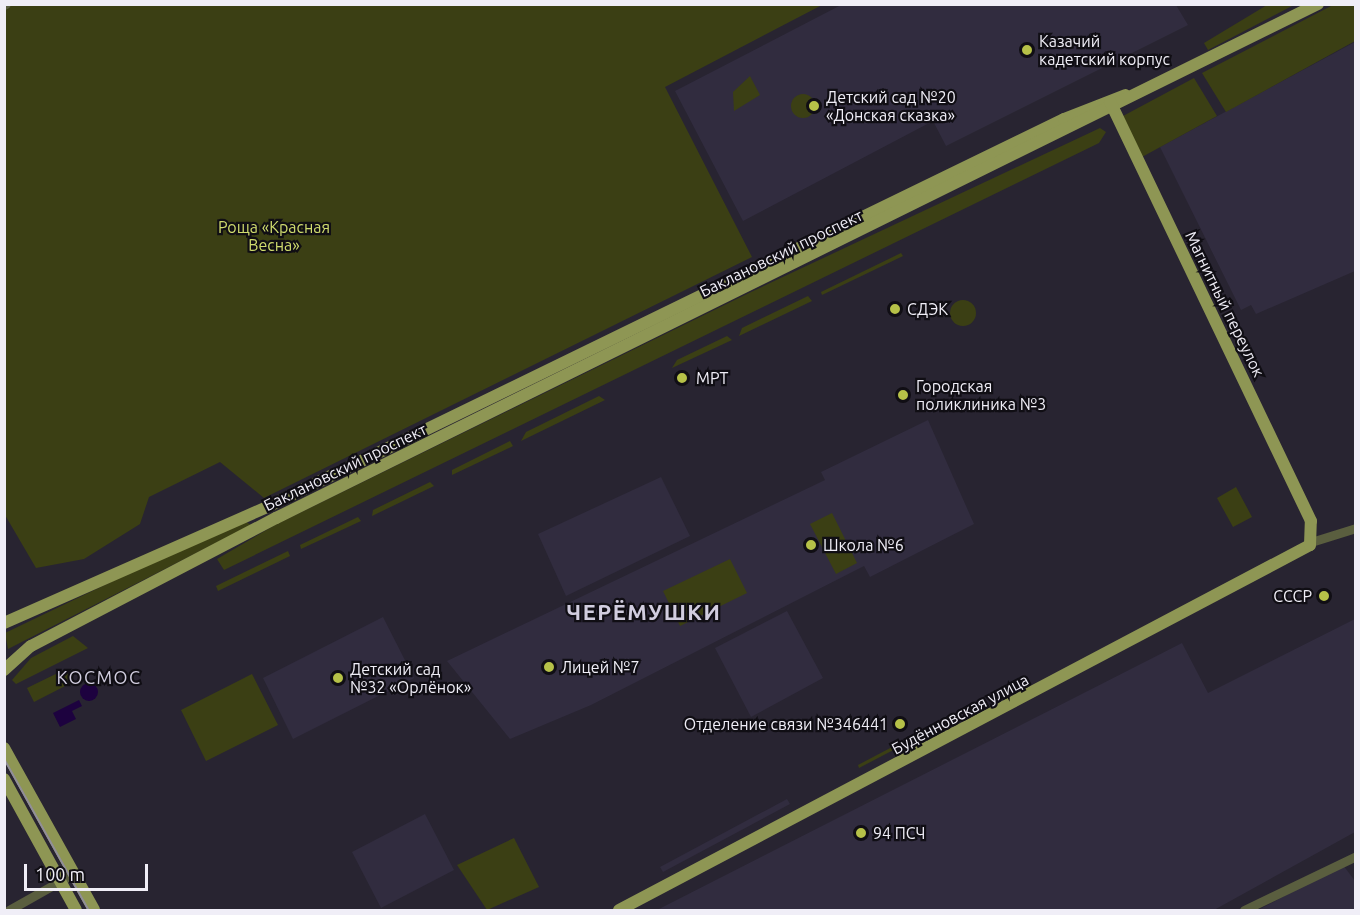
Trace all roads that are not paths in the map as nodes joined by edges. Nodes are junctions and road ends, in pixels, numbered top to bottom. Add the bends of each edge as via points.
1 (1304, 4) edge
2 (1318, 4) edge
3 (1111, 106) junction
4 (250, 512) junction
5 (1356, 528) edge
6 (259, 529) junction
7 (1311, 542) junction
8 (4, 622) edge
9 (4, 670) edge
10 (4, 748) edge
11 (4, 779) edge
12 (1356, 856) edge
13 (73, 874) junction
14 (60, 881) junction
15 (9, 910) edge
16 (76, 910) edge
17 (94, 910) edge
18 (620, 910) edge
19 (1244, 910) edge

1 - 3 main road, Баклановский проспект
2 - 3 main road, Баклановский проспект
3 - 4 main road, Баклановский проспект
3 - 6 main road, Баклановский проспект
3 - 7 main road, Магнитный переулок via 1311,521
4 - 6 street, Баклановский проспект
4 - 8 main road, Баклановский проспект
5 - 7 street, Будённовская улица
6 - 9 main road, Баклановский проспект via 31,646
7 - 18 main road, Будённовская улица via 1304,550
10 - 13 main road
11 - 14 main road
12 - 19 street
13 - 14 street
13 - 17 main road
14 - 15 street
14 - 16 main road

